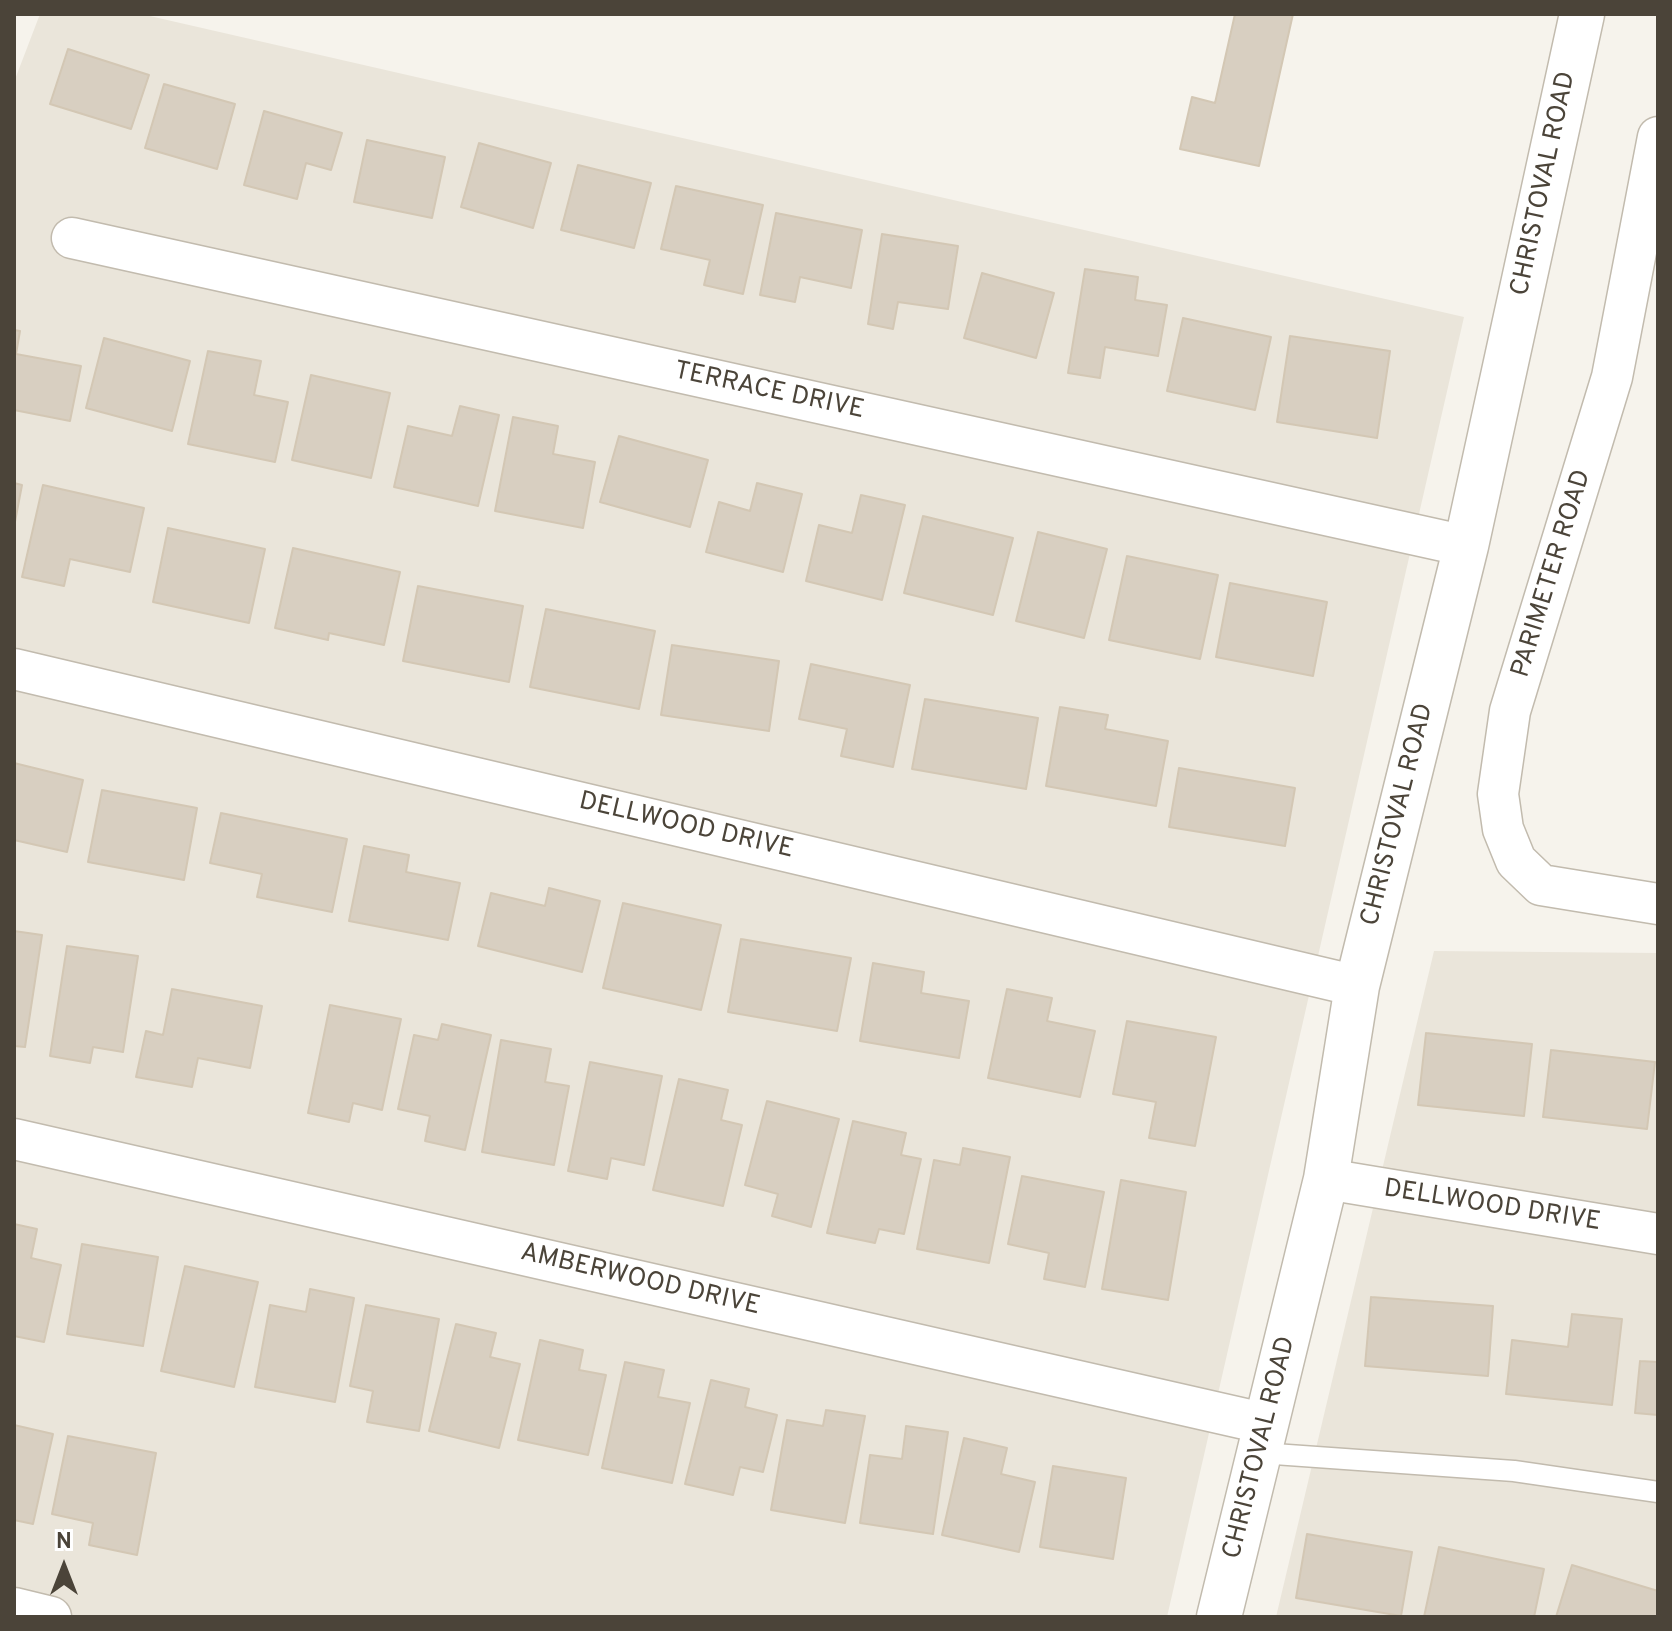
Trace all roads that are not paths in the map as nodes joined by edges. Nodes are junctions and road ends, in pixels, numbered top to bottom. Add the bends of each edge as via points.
1 (1582, 14) edge
2 (1658, 137) edge
3 (72, 238) dead end
4 (1466, 546) junction
5 (14, 669) edge
6 (1658, 904) edge
7 (1357, 986) junction
8 (14, 1139) edge
9 (1326, 1179) junction
10 (1658, 1234) edge
11 (1263, 1438) junction
12 (1658, 1492) edge
13 (14, 1608) edge
14 (51, 1617) edge
15 (1219, 1617) edge

1 - 4 street, CHRISTOVAL ROAD
2 - 6 street, PARIMETER ROAD via 1612,377 1510,711 1498,794 1503,829 1516,861 1541,885
3 - 4 street, TERRACE DRIVE
4 - 7 street, CHRISTOVAL ROAD
5 - 7 street, DELLWOOD DRIVE
7 - 9 street, CHRISTOVAL ROAD
8 - 11 street, AMBERWOOD DRIVE
9 - 10 street, DELLWOOD DRIVE
9 - 11 street, CHRISTOVAL ROAD
11 - 12 lane
11 - 15 street, CHRISTOVAL ROAD
13 - 14 street

